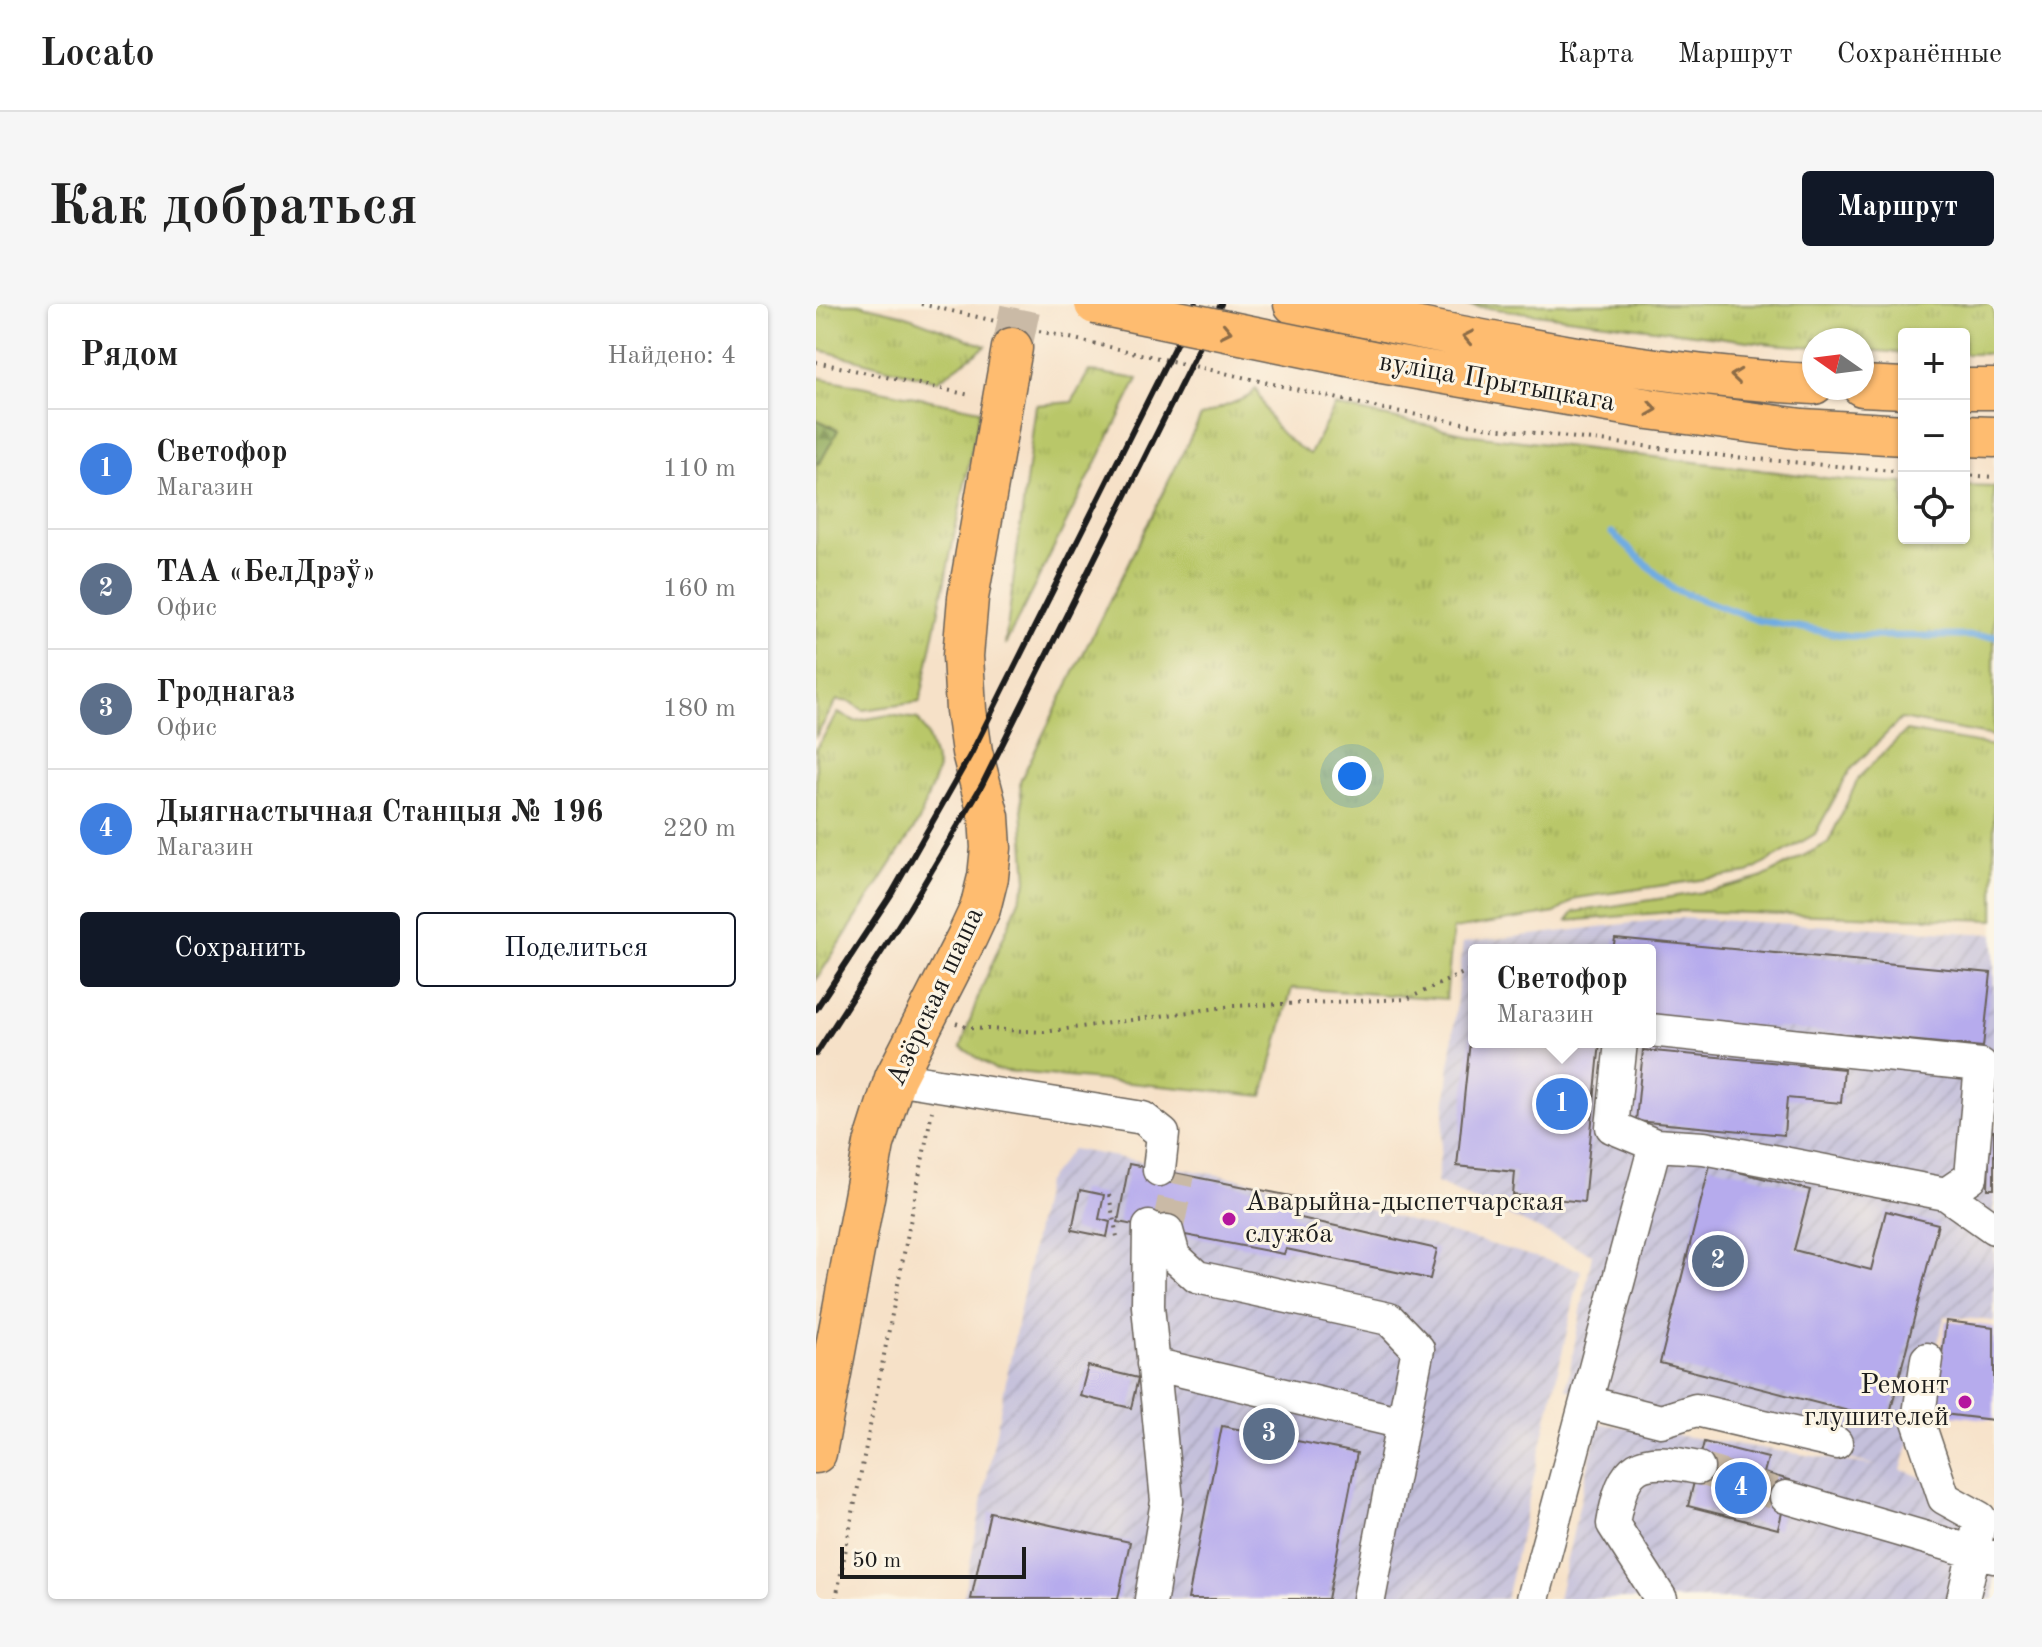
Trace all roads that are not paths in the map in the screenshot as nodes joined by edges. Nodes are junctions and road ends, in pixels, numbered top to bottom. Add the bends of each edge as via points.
1 (1095, 304) edge
2 (1294, 304) edge
3 (1020, 334) tunnel mouth
4 (1802, 383) edge
5 (1874, 387) edge
6 (1898, 388) edge
7 (1970, 389) edge
8 (1994, 389) edge
9 (1898, 435) edge
10 (1970, 436) edge
11 (1994, 437) edge
12 (1656, 1031) edge
13 (1620, 1048) edge
14 (895, 1078) junction
15 (1655, 1145) junction
16 (1169, 1172) tunnel mouth
17 (1946, 1194) junction
18 (1994, 1228) edge
19 (1927, 1359) dead end
20 (1153, 1364) junction
21 (1586, 1402) junction
22 (1403, 1423) junction
23 (1836, 1443) dead end
24 (816, 1453) edge
25 (1698, 1468) tunnel mouth
26 (1786, 1497) tunnel mouth
27 (1984, 1554) edge
28 (1151, 1599) edge
29 (1369, 1599) edge
30 (1533, 1599) edge
31 (1661, 1599) edge
32 (1963, 1599) edge

1 -> 9 main road, вуліца Прытыцкага, bridge via 1382,363 1649,409 1802,429
4 -> 2 main road, вуліца Прытыцкага via 1567,355
3 - 14 main road, Азёрская шаша via 968,598 963,656 972,752 989,817 988,877 976,918
5 - 6 main road
7 - 8 main road
10 - 11 main road
12 - 17 lane via 1981,1065 1971,1177
13 - 15 lane via 1612,1127
14 - 16 lane via 1143,1118 1163,1134
14 - 24 main road, Азёрская шаша via 874,1144
15 - 17 lane via 1704,1148
15 - 21 lane
17 - 18 lane
19 - 27 lane via 1918,1421 1944,1498 1980,1518
20 - 22 lane
20 - 22 lane via 1148,1306 1158,1229 1174,1256 1197,1277 1389,1319 1418,1349
20 - 28 lane via 1167,1501
21 - 23 lane via 1661,1421 1696,1410
21 - 30 lane
22 - 29 lane
25 - 31 lane via 1665,1461 1638,1466 1617,1496 1613,1524
26 - 27 lane
27 - 32 lane

